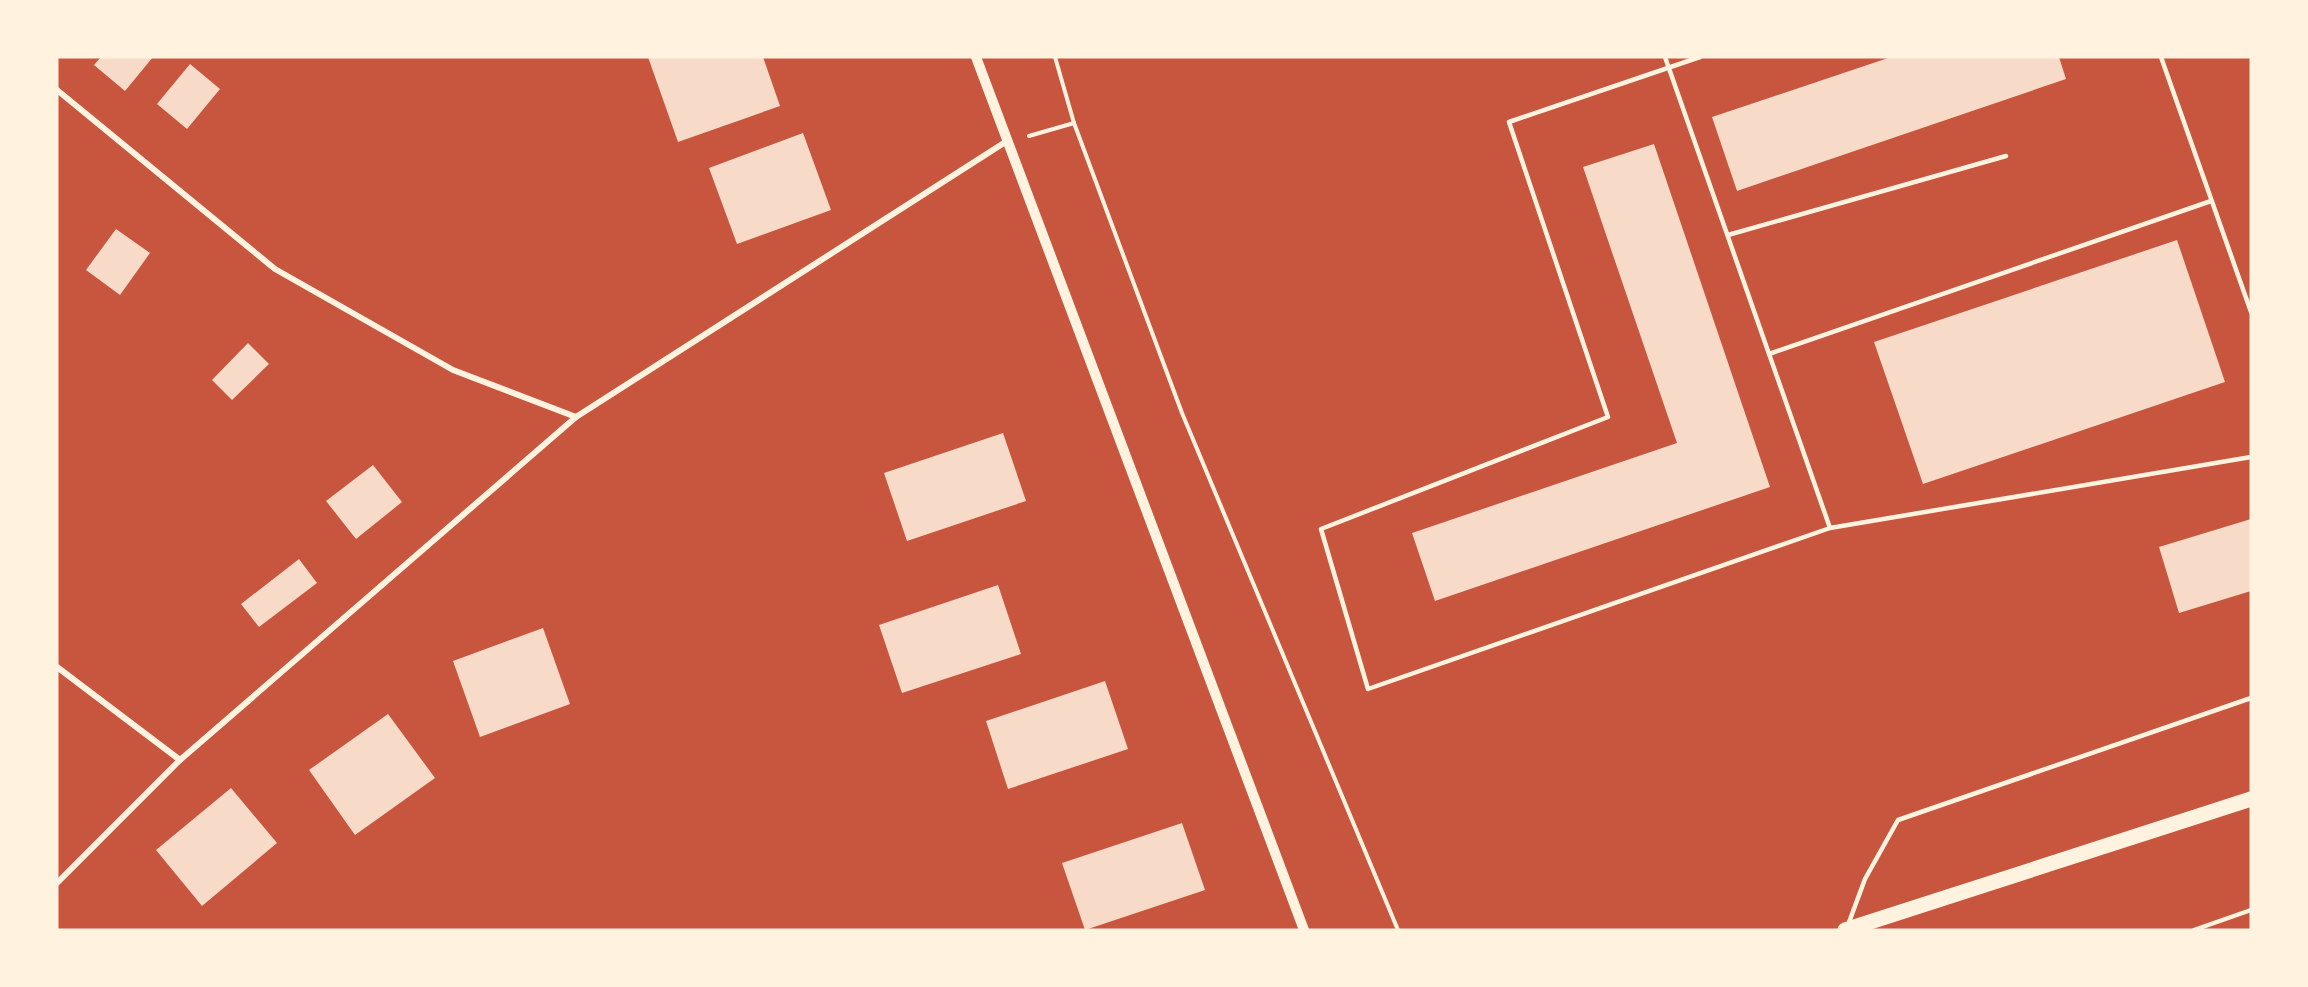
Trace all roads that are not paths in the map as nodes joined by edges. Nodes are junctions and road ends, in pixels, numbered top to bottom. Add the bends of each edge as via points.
1 (976, 57) edge
2 (1665, 57) edge
3 (1700, 57) edge
4 (2161, 57) edge
5 (1669, 68) junction
6 (57, 90) edge
7 (1007, 141) junction
8 (2006, 156) dead end
9 (2211, 201) junction
10 (1728, 235) junction
11 (2251, 312) edge
12 (1769, 354) junction
13 (576, 417) junction
14 (2251, 457) edge
15 (1830, 528) junction
16 (57, 667) edge
17 (2251, 698) edge
18 (180, 760) junction
19 (2251, 799) edge
20 (57, 883) edge
21 (2251, 910) edge
22 (1304, 930) edge
23 (1846, 930) edge
24 (2193, 930) edge

1 - 7 street
2 - 5 lane
3 - 5 lane
4 - 9 lane
5 - 10 lane
5 - 15 lane via 1509,122 1608,417 1321,529 1368,689
6 - 13 street via 275,269 453,370
7 - 13 street
7 - 22 street
8 - 10 lane
9 - 11 lane
9 - 12 lane
10 - 12 lane
12 - 15 lane
13 - 18 street
14 - 15 lane
16 - 18 street
17 - 23 lane via 1898,820 1865,879
18 - 20 street
19 - 23 main road
21 - 24 lane

